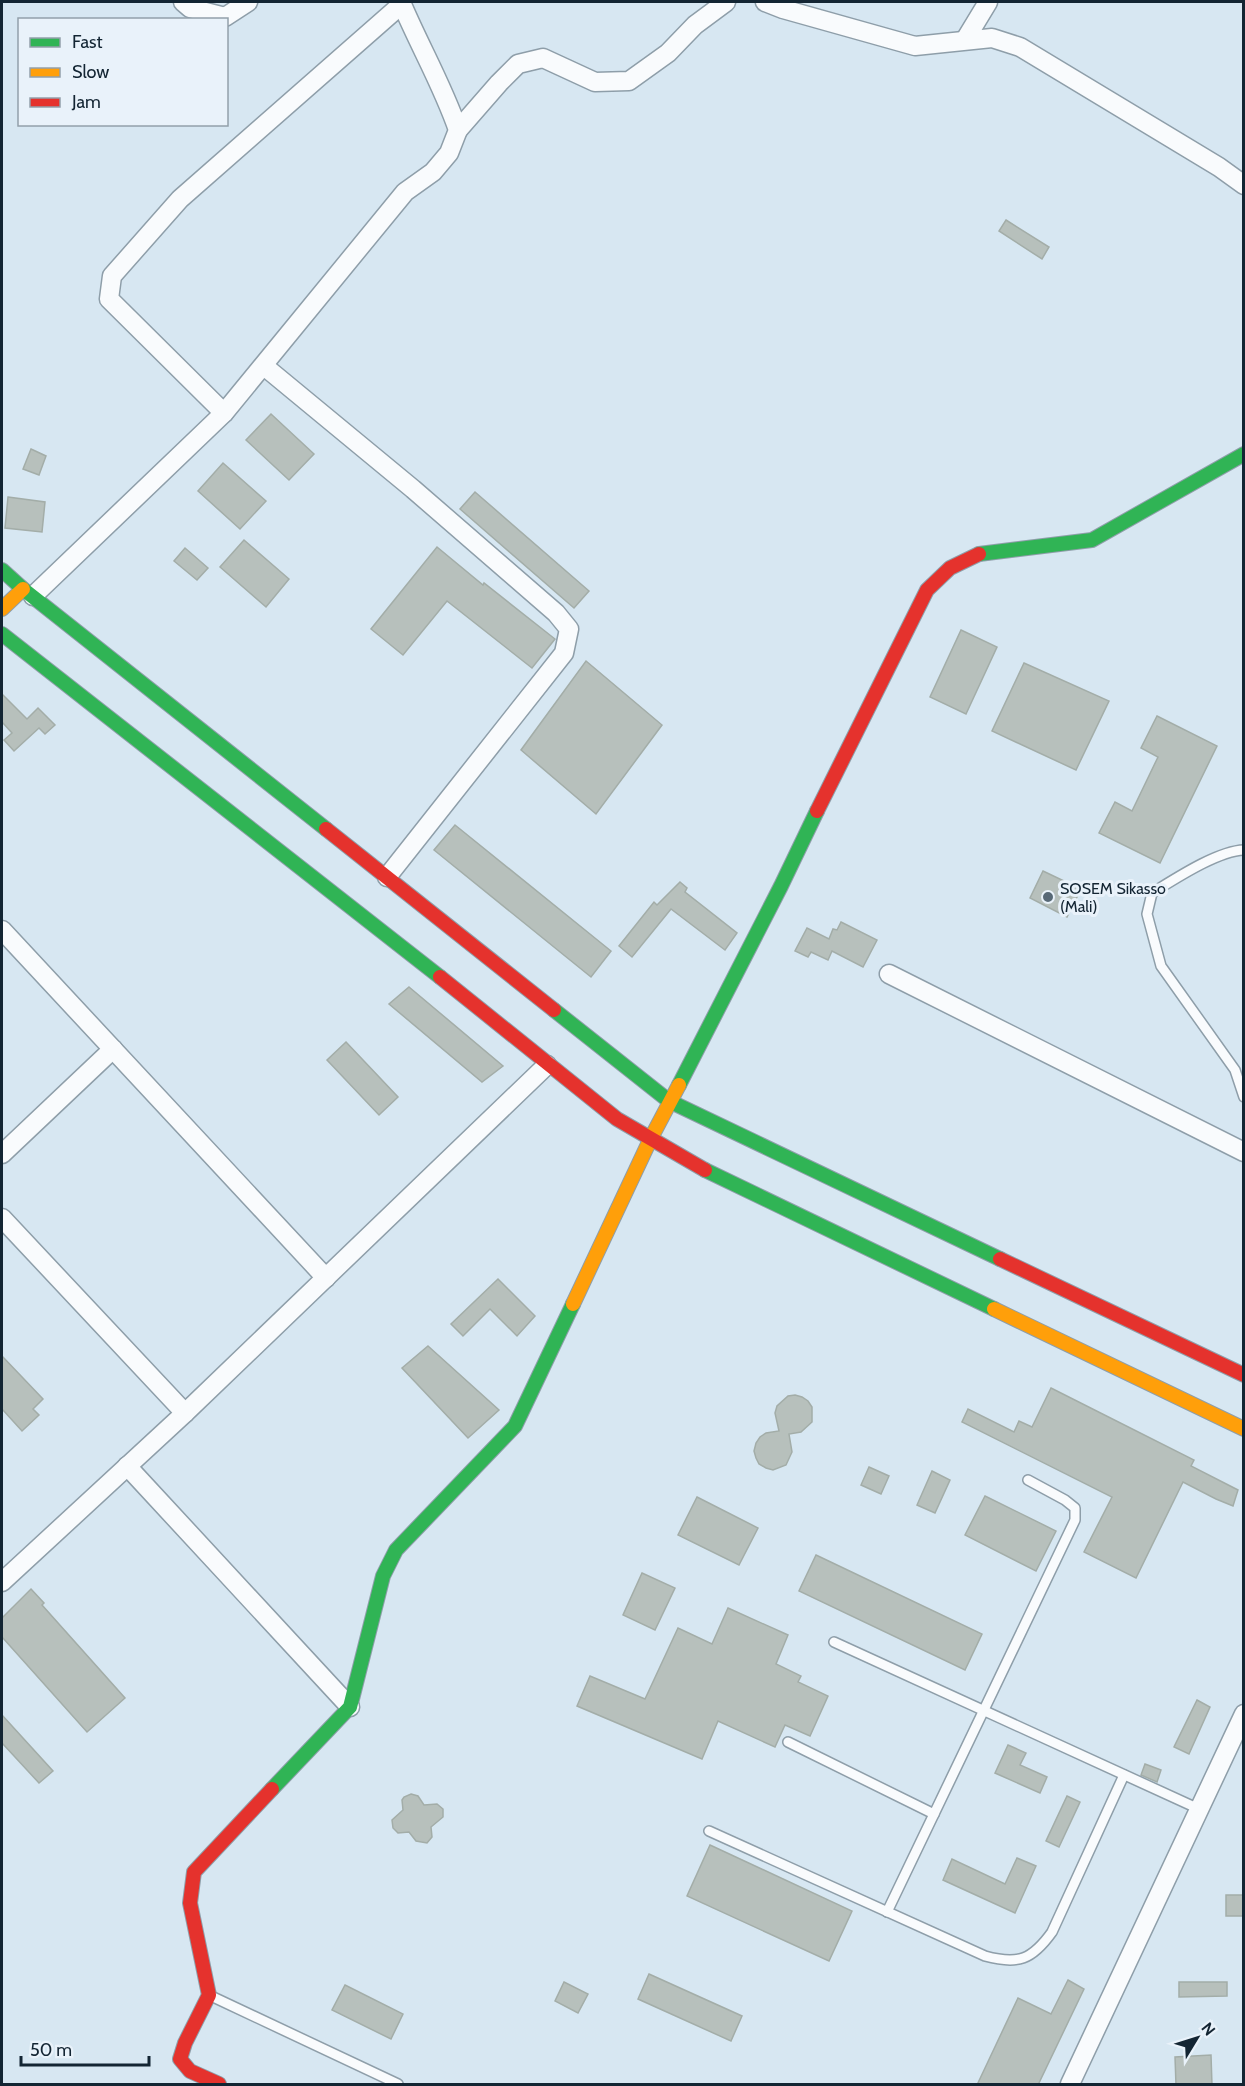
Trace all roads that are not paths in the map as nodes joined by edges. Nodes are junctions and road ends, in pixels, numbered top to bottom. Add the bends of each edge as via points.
1 (183, 2) edge
2 (248, 2) edge
3 (726, 2) edge
4 (765, 2) edge
5 (988, 2) edge
6 (401, 3) edge
7 (965, 40) junction
8 (458, 130) junction
9 (1244, 185) edge
10 (264, 366) junction
11 (224, 413) junction
12 (1244, 454) edge
13 (2, 571) edge
14 (28, 592) junction
15 (2, 609) edge
16 (2, 634) edge
17 (1244, 850) edge
18 (387, 877) junction
19 (2, 930) edge
20 (889, 974) dead end
21 (113, 1049) junction
22 (547, 1065) junction
23 (1244, 1097) edge
24 (669, 1101) junction
25 (651, 1138) junction
26 (1244, 1152) edge
27 (2, 1154) edge
28 (2, 1218) edge
29 (326, 1278) junction
30 (1244, 1375) edge
31 (185, 1413) junction
32 (1244, 1429) edge
33 (128, 1466) junction
34 (1028, 1480) dead end
35 (2, 1582) edge
36 (834, 1642) dead end
37 (350, 1707) junction
38 (984, 1710) junction
39 (1244, 1714) edge
40 (788, 1742) dead end
41 (1124, 1774) junction
42 (1199, 1809) junction
43 (934, 1814) junction
44 (709, 1831) dead end
45 (887, 1912) junction
46 (209, 1995) junction
47 (219, 2085) edge
48 (398, 2085) edge
49 (1070, 2085) edge

1 - 2 street via 190,8 225,17
3 - 8 street via 629,81 595,82 543,58 518,64
4 - 7 street via 915,46
5 - 7 street
6 - 8 street via 446,95
6 - 11 street via 180,198 112,276 109,299
7 - 9 street via 992,38 1020,47
8 - 10 street via 449,153 433,172 405,192
10 - 11 street
10 - 18 street via 413,489 547,605 569,629 564,652
11 - 14 street
12 - 24 street via 1092,540 980,553 950,568 927,590 781,886
13 - 14 street
14 - 15 street
14 - 18 street
16 - 22 street
17 - 23 lane via 1234,850 1186,872 1152,893 1147,914 1161,966 1235,1070
18 - 24 street
19 - 21 street
20 - 26 street
21 - 27 street
21 - 29 street
22 - 25 street via 617,1119
22 - 29 street
24 - 25 street
24 - 30 street
25 - 32 street via 710,1173
25 - 37 street via 515,1426 396,1550 383,1576
28 - 31 street
29 - 31 street
31 - 33 street
33 - 35 street
33 - 37 street
34 - 38 lane via 1075,1508 1075,1520
36 - 38 lane
37 - 46 street via 195,1872 190,1903
38 - 41 lane
38 - 43 lane
39 - 42 street
40 - 43 lane
41 - 42 lane
41 - 45 lane via 1052,1932 1040,1949 1023,1958 1004,1961
42 - 49 street
43 - 45 lane
44 - 45 lane
46 - 47 street via 180,2059 190,2071
46 - 48 lane

